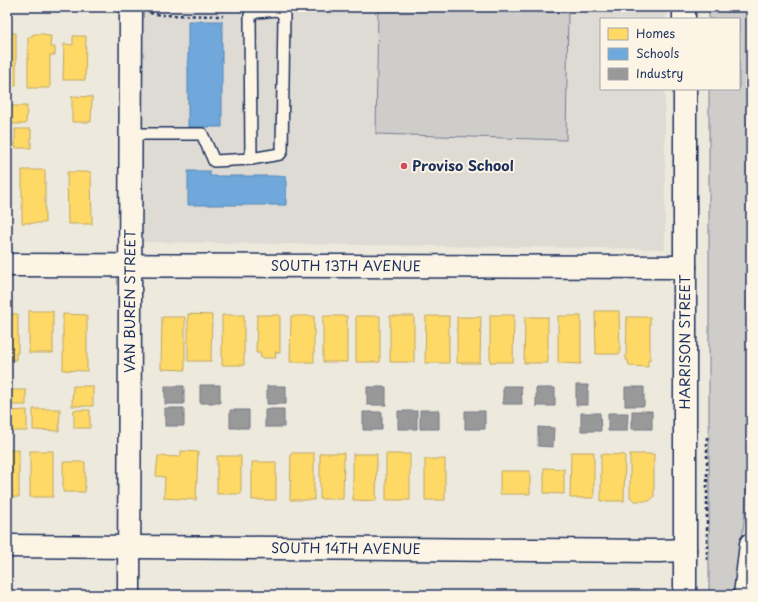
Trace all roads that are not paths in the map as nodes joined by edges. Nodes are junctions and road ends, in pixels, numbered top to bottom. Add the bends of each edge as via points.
1 (684, 7) edge
2 (268, 9) edge
3 (139, 10) edge
4 (684, 18) edge
5 (685, 90) edge
6 (131, 134) junction
7 (251, 159) junction
8 (7, 264) edge
9 (130, 265) junction
10 (685, 267) junction
11 (751, 544) edge
12 (7, 546) edge
13 (129, 546) junction
14 (685, 550) junction
15 (129, 595) edge
16 (685, 595) edge
17 (745, 595) edge

1 - 4 main road
2 - 7 lane via 250,15
2 - 7 lane via 284,14 282,151 277,156
3 - 6 main road, VAN BUREN STREET
5 - 10 main road, HARRISON STREET
6 - 7 lane via 202,134 214,161
6 - 9 main road, VAN BUREN STREET
8 - 9 main road, SOUTH 13TH AVENUE
9 - 10 main road, SOUTH 13TH AVENUE
9 - 13 main road, VAN BUREN STREET
10 - 14 main road, HARRISON STREET
11 - 17 main road
12 - 13 main road, SOUTH 14TH AVENUE
13 - 14 main road, SOUTH 14TH AVENUE
13 - 15 main road, VAN BUREN STREET
14 - 16 main road, HARRISON STREET

